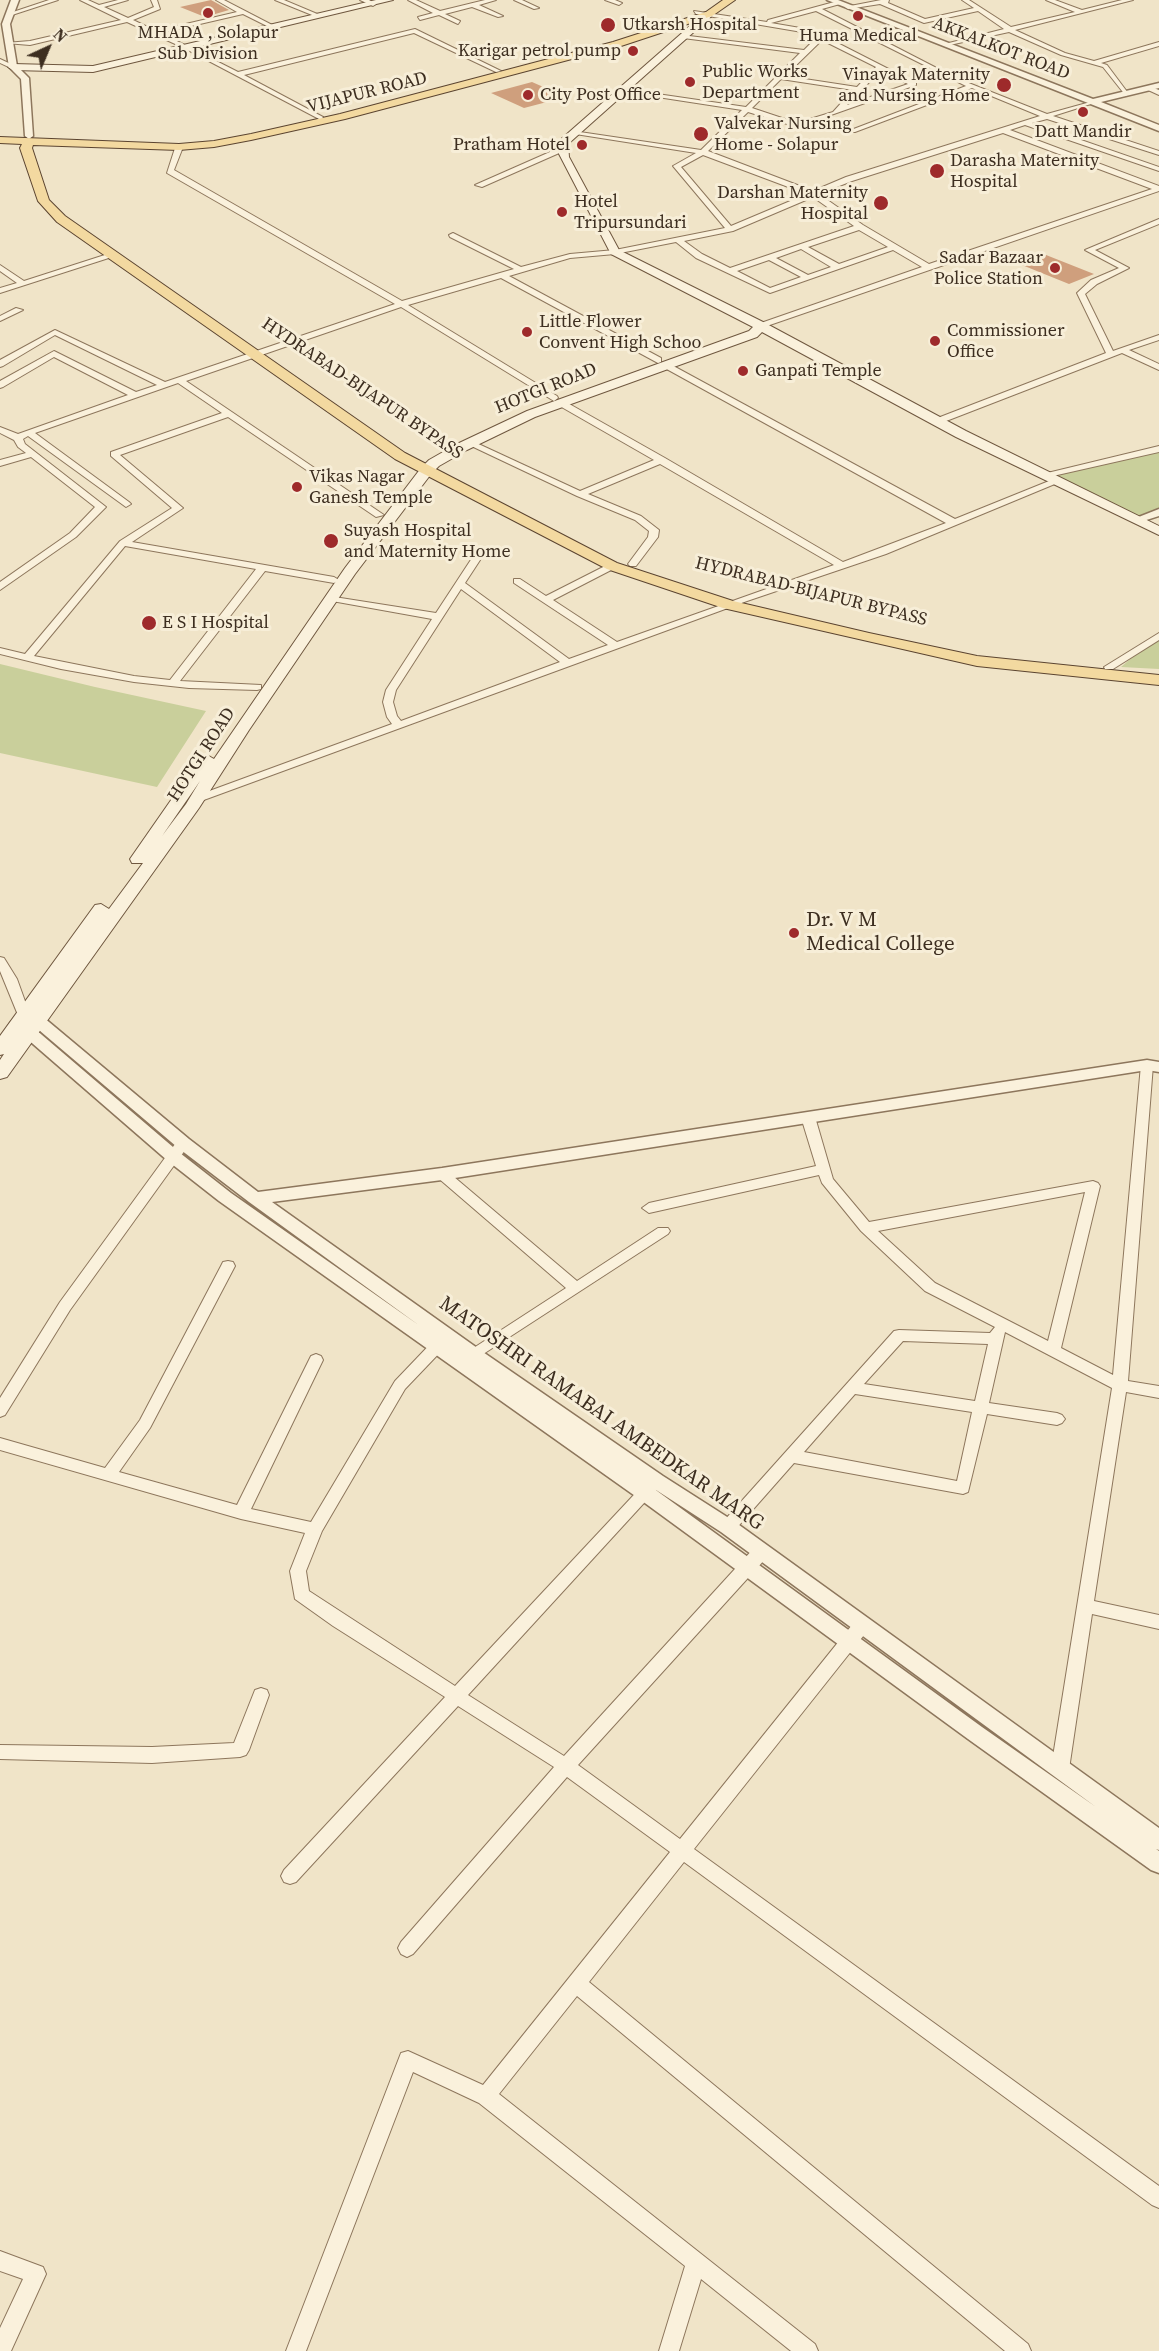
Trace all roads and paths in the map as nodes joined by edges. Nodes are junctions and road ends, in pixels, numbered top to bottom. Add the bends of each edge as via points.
1 (15, 0) edge
2 (55, 0) edge
3 (83, 0) edge
4 (125, 0) edge
5 (154, 0) edge
6 (219, 0) edge
7 (278, 0) edge
8 (363, 0) edge
9 (388, 0) edge
10 (411, 0) edge
11 (463, 0) edge
12 (493, 0) edge
13 (518, 0) edge
14 (608, 0) edge
15 (712, 0) edge
16 (730, 0) edge
17 (892, 0) edge
18 (965, 0) edge
19 (1049, 0) edge
20 (1106, 0) edge
21 (1130, 0) edge
22 (834, 1) edge
23 (881, 2) junction
24 (620, 3) dead end
25 (1116, 3) junction
26 (373, 4) junction
27 (473, 5) junction
28 (99, 7) junction
29 (848, 7) junction
30 (536, 8) dead end
31 (817, 9) junction
32 (980, 9) junction
33 (244, 12) junction
34 (696, 12) junction
35 (1082, 12) junction
36 (10, 14) junction
37 (440, 14) junction
38 (709, 14) junction
39 (319, 16) junction
40 (500, 16) dead end
41 (420, 18) dead end
42 (128, 20) junction
43 (458, 22) dead end
44 (765, 23) junction
45 (273, 27) junction
46 (1010, 30) junction
47 (155, 33) junction
48 (683, 36) junction
49 (820, 37) junction
50 (9, 44) junction
51 (1159, 44) edge
52 (946, 45) junction
53 (186, 47) junction
54 (805, 52) junction
55 (0, 62) edge
56 (1097, 62) junction
57 (0, 67) edge
58 (13, 67) junction
59 (880, 67) junction
60 (498, 71) junction
61 (238, 74) junction
62 (779, 77) junction
63 (972, 86) junction
64 (1159, 86) edge
65 (1148, 88) junction
66 (858, 89) junction
67 (625, 90) junction
68 (1159, 93) edge
69 (1126, 94) junction
70 (1092, 102) junction
71 (747, 109) junction
72 (838, 110) junction
73 (1048, 117) junction
74 (321, 118) junction
75 (1028, 124) junction
76 (1159, 128) edge
77 (853, 130) dead end
78 (1005, 131) junction
79 (573, 133) junction
80 (0, 135) edge
81 (29, 139) junction
82 (0, 140) edge
83 (178, 147) junction
84 (562, 150) junction
85 (703, 152) junction
86 (1159, 153) edge
87 (1159, 170) edge
88 (479, 185) dead end
89 (814, 194) junction
90 (1159, 221) edge
91 (860, 227) junction
92 (730, 228) junction
93 (453, 235) dead end
94 (678, 240) junction
95 (801, 246) junction
96 (894, 247) junction
97 (615, 252) junction
98 (114, 255) junction
99 (769, 257) junction
100 (0, 267) edge
101 (838, 267) junction
102 (928, 267) junction
103 (521, 270) junction
104 (730, 271) junction
105 (502, 275) junction
106 (808, 278) junction
107 (22, 283) junction
108 (0, 291) edge
109 (401, 304) junction
110 (19, 309) dead end
111 (0, 319) edge
112 (761, 326) junction
113 (1159, 337) edge
114 (261, 351) junction
115 (1122, 351) junction
116 (1112, 355) junction
117 (662, 362) junction
118 (0, 364) edge
119 (1159, 367) edge
120 (179, 380) junction
121 (0, 385) edge
122 (164, 385) junction
123 (134, 395) junction
124 (557, 400) junction
125 (229, 414) junction
126 (938, 421) junction
127 (0, 430) edge
128 (28, 432) junction
129 (18, 438) junction
130 (470, 443) junction
131 (1159, 449) edge
132 (33, 454) junction
133 (662, 460) junction
134 (0, 464) edge
135 (426, 464) junction
136 (1050, 478) junction
137 (580, 494) junction
138 (126, 504) dead end
139 (1159, 512) edge
140 (379, 515) junction
141 (1137, 520) junction
142 (954, 523) junction
143 (1159, 531) edge
144 (123, 543) junction
145 (477, 557) dead end
146 (633, 564) junction
147 (612, 566) junction
148 (843, 566) junction
149 (261, 569) junction
150 (334, 580) junction
151 (516, 581) dead end
152 (460, 584) junction
153 (0, 587) edge
154 (332, 598) junction
155 (743, 599) junction
156 (545, 600) junction
157 (728, 605) junction
158 (439, 617) junction
159 (1159, 636) edge
160 (617, 646) junction
161 (0, 651) edge
162 (27, 658) junction
163 (569, 664) junction
164 (1109, 667) junction
165 (1159, 670) edge
166 (1159, 680) edge
167 (173, 683) junction
168 (257, 687) junction
169 (399, 725) junction
170 (197, 799) junction
171 (0, 961) edge
172 (27, 1024) junction
173 (0, 1049) edge
174 (1153, 1066) edge
175 (0, 1073) edge
176 (808, 1117) junction
177 (179, 1150) junction
178 (824, 1169) junction
179 (442, 1174) junction
180 (255, 1198) junction
181 (649, 1208) dead end
182 (866, 1228) junction
183 (663, 1231) dead end
184 (228, 1266) dead end
185 (576, 1288) junction
186 (1000, 1323) junction
187 (996, 1339) junction
188 (442, 1342) junction
189 (1053, 1351) junction
190 (474, 1356) junction
191 (316, 1360) dead end
192 (1120, 1385) junction
193 (851, 1388) junction
194 (1159, 1392) edge
195 (981, 1408) junction
196 (0, 1412) edge
197 (1057, 1419) dead end
198 (0, 1444) edge
199 (790, 1455) junction
200 (108, 1475) junction
201 (650, 1487) junction
202 (241, 1513) junction
203 (728, 1527) junction
204 (315, 1529) junction
205 (761, 1552) junction
206 (747, 1567) junction
207 (1085, 1606) junction
208 (1159, 1622) edge
209 (862, 1625) junction
210 (848, 1641) junction
211 (261, 1695) dead end
212 (458, 1697) junction
213 (0, 1752) edge
214 (566, 1766) junction
215 (1060, 1769) junction
216 (1159, 1840) edge
217 (682, 1850) junction
218 (1159, 1863) edge
219 (290, 1876) dead end
220 (407, 1948) dead end
221 (576, 1983) junction
222 (486, 2096) junction
223 (1159, 2198) edge
224 (0, 2261) edge
225 (696, 2262) junction
226 (0, 2351) edge
227 (296, 2351) edge
228 (669, 2351) edge
229 (808, 2351) edge
230 (1021, 2351) edge

1 - 36 street
2 - 36 street
3 - 28 street
4 - 28 street
5 - 42 street via 158,8
6 - 33 street
7 - 39 street
8 - 26 street
9 - 26 main road
10 - 37 street
11 - 27 street
12 - 27 street
13 - 30 street
14 - 24 street
15 - 34 main road, VIJAPUR ROAD
16 - 38 main road, VIJAPUR ROAD
17 - 23 street
18 - 32 street
19 - 35 street
20 - 25 street
21 - 25 street
22 - 29 street, AKKALKOT ROAD
22 - 31 street
23 - 29 street
23 - 32 street via 924,21
25 - 35 street
26 - 39 main road
27 - 37 street
27 - 40 street
28 - 42 street
29 - 52 street, AKKALKOT ROAD
31 - 44 street
31 - 63 street
32 - 46 street
33 - 45 street
33 - 47 street
34 - 38 street
34 - 60 main road, VIJAPUR ROAD via 649,31
35 - 46 street
36 - 50 street via 6,24
37 - 41 street
37 - 43 street
38 - 44 street
38 - 48 main road
38 - 83 main road, VIJAPUR ROAD via 617,44 332,120 214,144
39 - 45 main road
42 - 47 street
42 - 50 street via 30,43
44 - 49 street via 810,31
45 - 53 main road
46 - 52 street
46 - 56 street via 1063,54
47 - 53 street
48 - 54 street
48 - 67 main road
49 - 54 street
49 - 59 street
50 - 58 street
51 - 56 street
52 - 70 street, AKKALKOT ROAD
53 - 58 main road via 93,69
53 - 61 street
54 - 62 street
55 - 58 street
56 - 69 street via 1105,66
57 - 58 street
58 - 81 street via 25,78
59 - 66 street
59 - 72 street via 914,84
60 - 61 street via 415,32
60 - 74 main road, VIJAPUR ROAD
61 - 74 street
62 - 66 street
62 - 71 street
63 - 73 street
63 - 77 street
64 - 65 street
65 - 68 street
65 - 69 street
66 - 72 street
67 - 71 street
67 - 79 main road
69 - 70 street
70 - 73 street
70 - 76 street, AKKALKOT ROAD
71 - 72 street via 797,125
71 - 85 street
73 - 75 street
73 - 86 street
74 - 81 main road, VIJAPUR ROAD via 182,143
75 - 78 street
75 - 87 street
78 - 89 street
78 - 102 street via 1159,189
79 - 84 main road
79 - 85 street
80 - 81 main road, VIJAPUR ROAD
81 - 82 main road, VIJAPUR ROAD
81 - 83 main road, VIJAPUR ROAD
81 - 98 main road via 26,148 44,201 61,219
81 - 114 main road, HYDRABAD-BIJAPUR BYPASS via 38,147 62,207
83 - 109 street via 170,171
84 - 88 street
84 - 97 main road
85 - 89 street
85 - 92 street via 677,166
89 - 91 street
89 - 92 street
90 - 116 street via 1089,250 1125,268 1094,282 1081,293
91 - 95 street
91 - 96 street
92 - 94 street
93 - 103 street
94 - 97 street
94 - 104 street
95 - 99 street
95 - 101 street
96 - 101 street
96 - 102 street
97 - 103 street via 570,256
97 - 112 main road
98 - 107 street
98 - 114 main road
99 - 104 street
99 - 106 street
100 - 107 street
101 - 106 street
102 - 112 street
103 - 105 street
104 - 106 street via 770,291
105 - 109 street
105 - 117 street
107 - 108 street
109 - 114 street
109 - 124 street
110 - 111 street
112 - 117 main road, HOTGI ROAD via 753,334
112 - 126 main road
113 - 115 street
114 - 120 street
114 - 135 main road
115 - 116 street
115 - 119 street
116 - 126 street
117 - 124 main road, HOTGI ROAD
117 - 142 street
118 - 122 street via 55,332
120 - 122 street
120 - 125 street
121 - 123 street via 54,354
122 - 123 street
123 - 128 street
124 - 130 main road, HOTGI ROAD
124 - 133 street
124 - 135 main road, HOTGI ROAD via 521,411
125 - 140 street
125 - 144 street via 114,454 178,508
126 - 136 main road
127 - 129 street
128 - 129 street
128 - 138 street
129 - 132 street
130 - 135 main road, HOTGI ROAD
130 - 137 street
131 - 136 street
132 - 134 street
132 - 153 street via 101,507 73,535
133 - 137 street
133 - 148 street
135 - 140 main road, HOTGI ROAD
135 - 146 main road, HYDRABAD-BIJAPUR BYPASS
135 - 147 main road
135 - 154 main road, HOTGI ROAD
136 - 141 main road
136 - 142 street
137 - 146 street via 638,518 654,530
139 - 141 street
140 - 150 main road, HOTGI ROAD
141 - 143 main road
142 - 148 street
144 - 149 street
144 - 162 street
145 - 152 street
146 - 155 main road, HYDRABAD-BIJAPUR BYPASS
147 - 156 street
147 - 157 main road
148 - 155 street
149 - 150 street
149 - 167 street
150 - 168 main road, HOTGI ROAD
151 - 156 street
152 - 158 street
152 - 163 street
154 - 158 street
154 - 170 main road, HOTGI ROAD
155 - 157 street
155 - 164 main road, HYDRABAD-BIJAPUR BYPASS via 909,639
156 - 160 street
157 - 160 street
157 - 166 main road via 977,661
158 - 169 street via 391,690 388,702
159 - 164 street
160 - 163 street
161 - 162 street
162 - 167 street
163 - 169 street
164 - 165 main road, HYDRABAD-BIJAPUR BYPASS
167 - 168 street
168 - 172 main road, HOTGI ROAD
169 - 170 street
170 - 172 main road, HOTGI ROAD
171 - 172 street via 11,979
172 - 173 main road, HOTGI ROAD
172 - 175 main road, HOTGI ROAD
172 - 177 street
174 - 176 street
174 - 192 street
176 - 178 street
176 - 179 street
177 - 180 street, MATOSHRI RAMABAI AMBEDKAR MARG
177 - 188 street via 225,1197
177 - 196 street via 64,1306
178 - 181 street
178 - 182 street via 827,1180
179 - 180 street
179 - 185 street
180 - 188 street, MATOSHRI RAMABAI AMBEDKAR MARG
182 - 186 street via 930,1287
182 - 189 street via 1093,1186
183 - 185 street
184 - 200 street via 145,1424
185 - 190 street
186 - 187 street
186 - 189 street
187 - 193 street via 899,1335
187 - 195 street
188 - 190 street, MATOSHRI RAMABAI AMBEDKAR MARG
188 - 201 street
188 - 204 street via 400,1385
189 - 192 street
190 - 201 street, MATOSHRI RAMABAI AMBEDKAR MARG
191 - 202 street
192 - 194 street
192 - 207 street
193 - 195 street
193 - 199 street
195 - 197 street
195 - 199 street via 963,1488
198 - 200 street
199 - 203 street
200 - 202 street
201 - 203 street, MATOSHRI RAMABAI AMBEDKAR MARG
201 - 206 street
201 - 212 street
202 - 204 street
203 - 205 street, MATOSHRI RAMABAI AMBEDKAR MARG
204 - 212 street via 298,1571 301,1594
205 - 206 street
205 - 209 street, MATOSHRI RAMABAI AMBEDKAR MARG
206 - 210 street
206 - 214 street
207 - 208 street
207 - 215 street
209 - 210 street
209 - 215 street, MATOSHRI RAMABAI AMBEDKAR MARG
210 - 217 street
210 - 218 street
211 - 213 street via 240,1750 152,1755
212 - 214 street
212 - 219 street
214 - 217 street
214 - 220 street
215 - 216 street, MATOSHRI RAMABAI AMBEDKAR MARG
217 - 221 street
217 - 223 street
221 - 222 street
221 - 230 street
222 - 225 street
222 - 227 street via 408,2060
224 - 226 street via 36,2274
225 - 228 street
225 - 229 street

